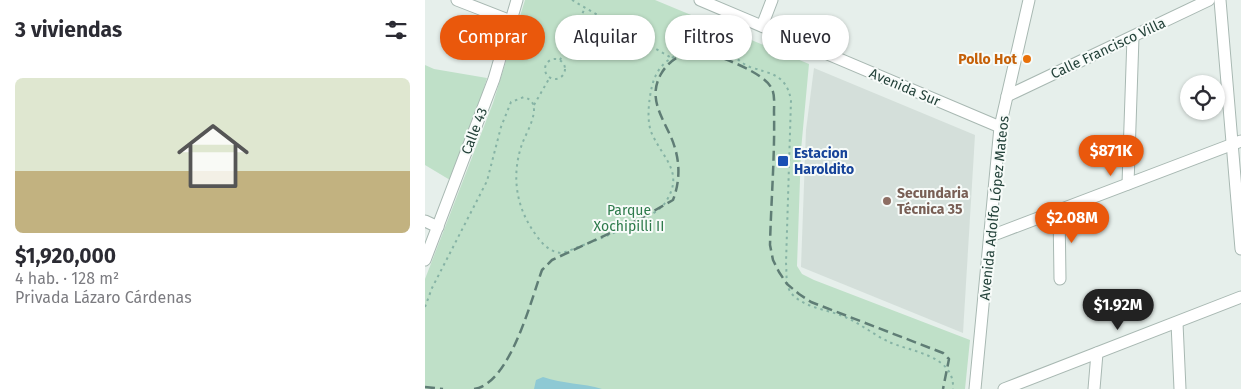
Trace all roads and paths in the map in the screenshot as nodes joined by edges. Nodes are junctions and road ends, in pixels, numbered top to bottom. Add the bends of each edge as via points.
1 (457, 0) edge
2 (517, 0) edge
3 (572, 0) edge
4 (700, 0) edge
5 (772, 0) edge
6 (1029, 0) edge
7 (1209, 0) edge
8 (1221, 0) edge
9 (719, 4) edge
10 (585, 8) junction
11 (496, 15) edge
12 (513, 15) edge
13 (582, 15) edge
14 (766, 15) edge
15 (762, 26) edge
16 (1133, 37) junction
17 (665, 54) edge
18 (555, 59) edge
19 (500, 60) edge
20 (560, 60) edge
21 (667, 60) edge
22 (739, 60) edge
23 (842, 60) edge
24 (550, 77) junction
25 (1007, 96) junction
26 (534, 104) junction
27 (1000, 127) junction
28 (1236, 143) edge
29 (1128, 184) junction
30 (1059, 209) junction
31 (425, 221) edge
32 (438, 228) junction
33 (991, 236) junction
34 (1241, 250) edge
35 (425, 260) edge
36 (1060, 280) dead end
37 (1241, 297) edge
38 (425, 307) edge
39 (1177, 323) junction
40 (1097, 353) junction
41 (953, 389) edge
42 (975, 389) edge
43 (1004, 389) edge
44 (1094, 389) edge
45 (1180, 389) edge

1 - 11 street
2 - 12 street, Calle 43
3 - 10 path
4 - 9 street, Avenida Sur
5 - 14 street
6 - 25 street, Avenida Adolfo López Mateos
7 - 16 street, Calle Francisco Villa
8 - 28 street
9 - 15 street, Avenida Sur
10 - 13 path
10 - 17 path
16 - 25 street, Calle Francisco Villa
16 - 29 street
18 - 24 path via 545,69
19 - 32 street, Calle 43
20 - 24 path via 564,64 564,74 555,79
21 - 26 path via 656,74 650,104 650,126 674,178 671,192 664,205 651,215 563,253 556,253 539,241 528,225 516,190 518,155 534,114
22 - 41 path via 766,71 789,87 787,286 792,294 847,318 889,342 934,358 951,377
23 - 27 street, Avenida Sur
24 - 26 path
25 - 27 street, Avenida Adolfo López Mateos
26 - 38 path via 524,97 511,102 487,181
27 - 33 street, Avenida Adolfo López Mateos
28 - 29 street
28 - 34 street
29 - 30 street
30 - 33 street
30 - 36 street
31 - 32 street
32 - 35 street, Calle 43
33 - 42 street, Avenida Adolfo López Mateos
37 - 39 street
39 - 40 street
39 - 45 street
40 - 43 street
40 - 44 street

